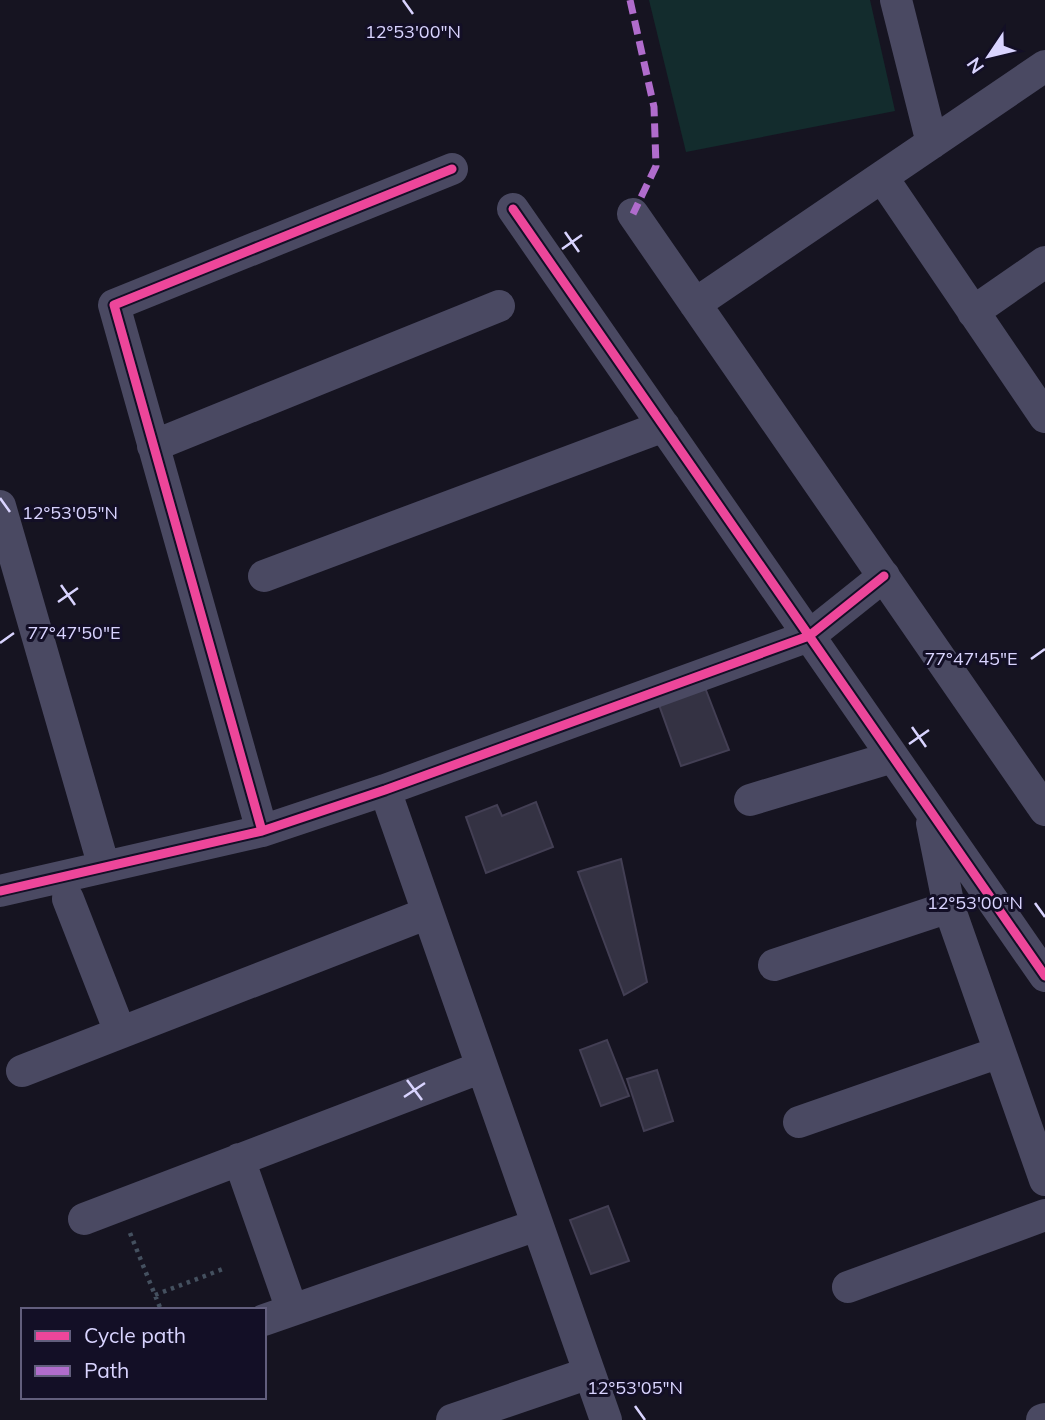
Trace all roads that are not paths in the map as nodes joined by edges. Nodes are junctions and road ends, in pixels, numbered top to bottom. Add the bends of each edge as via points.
1 (896, 0) edge
2 (1045, 66) edge
3 (932, 144) junction
4 (452, 169) dead end
5 (882, 177) junction
6 (513, 209) dead end
7 (633, 214) dead end
8 (1045, 262) edge
9 (695, 304) junction
10 (499, 306) dead end
11 (973, 312) junction
12 (1045, 417) edge
13 (664, 426) junction
14 (153, 446) junction
15 (0, 506) edge
16 (264, 576) dead end
17 (884, 576) junction
18 (809, 636) junction
19 (893, 757) junction
20 (385, 790) junction
21 (750, 800) dead end
22 (929, 808) junction
23 (1045, 810) edge
24 (262, 831) junction
25 (104, 867) junction
26 (0, 891) edge
27 (68, 899) dead end
28 (949, 907) junction
29 (428, 913) junction
30 (774, 965) dead end
31 (1045, 976) edge
32 (120, 1032) junction
33 (1000, 1052) junction
34 (482, 1067) junction
35 (22, 1071) dead end
36 (799, 1122) dead end
37 (239, 1160) junction
38 (1045, 1180) edge
39 (1045, 1215) edge
40 (84, 1219) dead end
41 (537, 1225) junction
42 (848, 1287) dead end
43 (278, 1315) edge
44 (589, 1373) junction
45 (452, 1420) edge
46 (606, 1420) edge

1 - 3 street
2 - 3 street
3 - 5 street
4 - 14 street via 114,305
5 - 9 street
5 - 11 street
6 - 13 street
7 - 9 street
8 - 11 street
9 - 17 street
10 - 14 street
11 - 12 street
13 - 16 street
13 - 18 street
14 - 24 street
15 - 25 street
17 - 18 street
17 - 23 street
18 - 19 street
18 - 20 street
19 - 21 street
19 - 22 street
20 - 24 street
20 - 29 street
22 - 28 street
22 - 31 street
24 - 25 street
25 - 26 street
27 - 32 street
28 - 30 street
28 - 33 street
29 - 32 street
29 - 34 street
32 - 35 street
33 - 36 street
33 - 38 street
34 - 37 street
34 - 41 street
37 - 40 street
37 - 43 street
39 - 42 street
41 - 43 street
41 - 44 street
44 - 45 street
44 - 46 street

